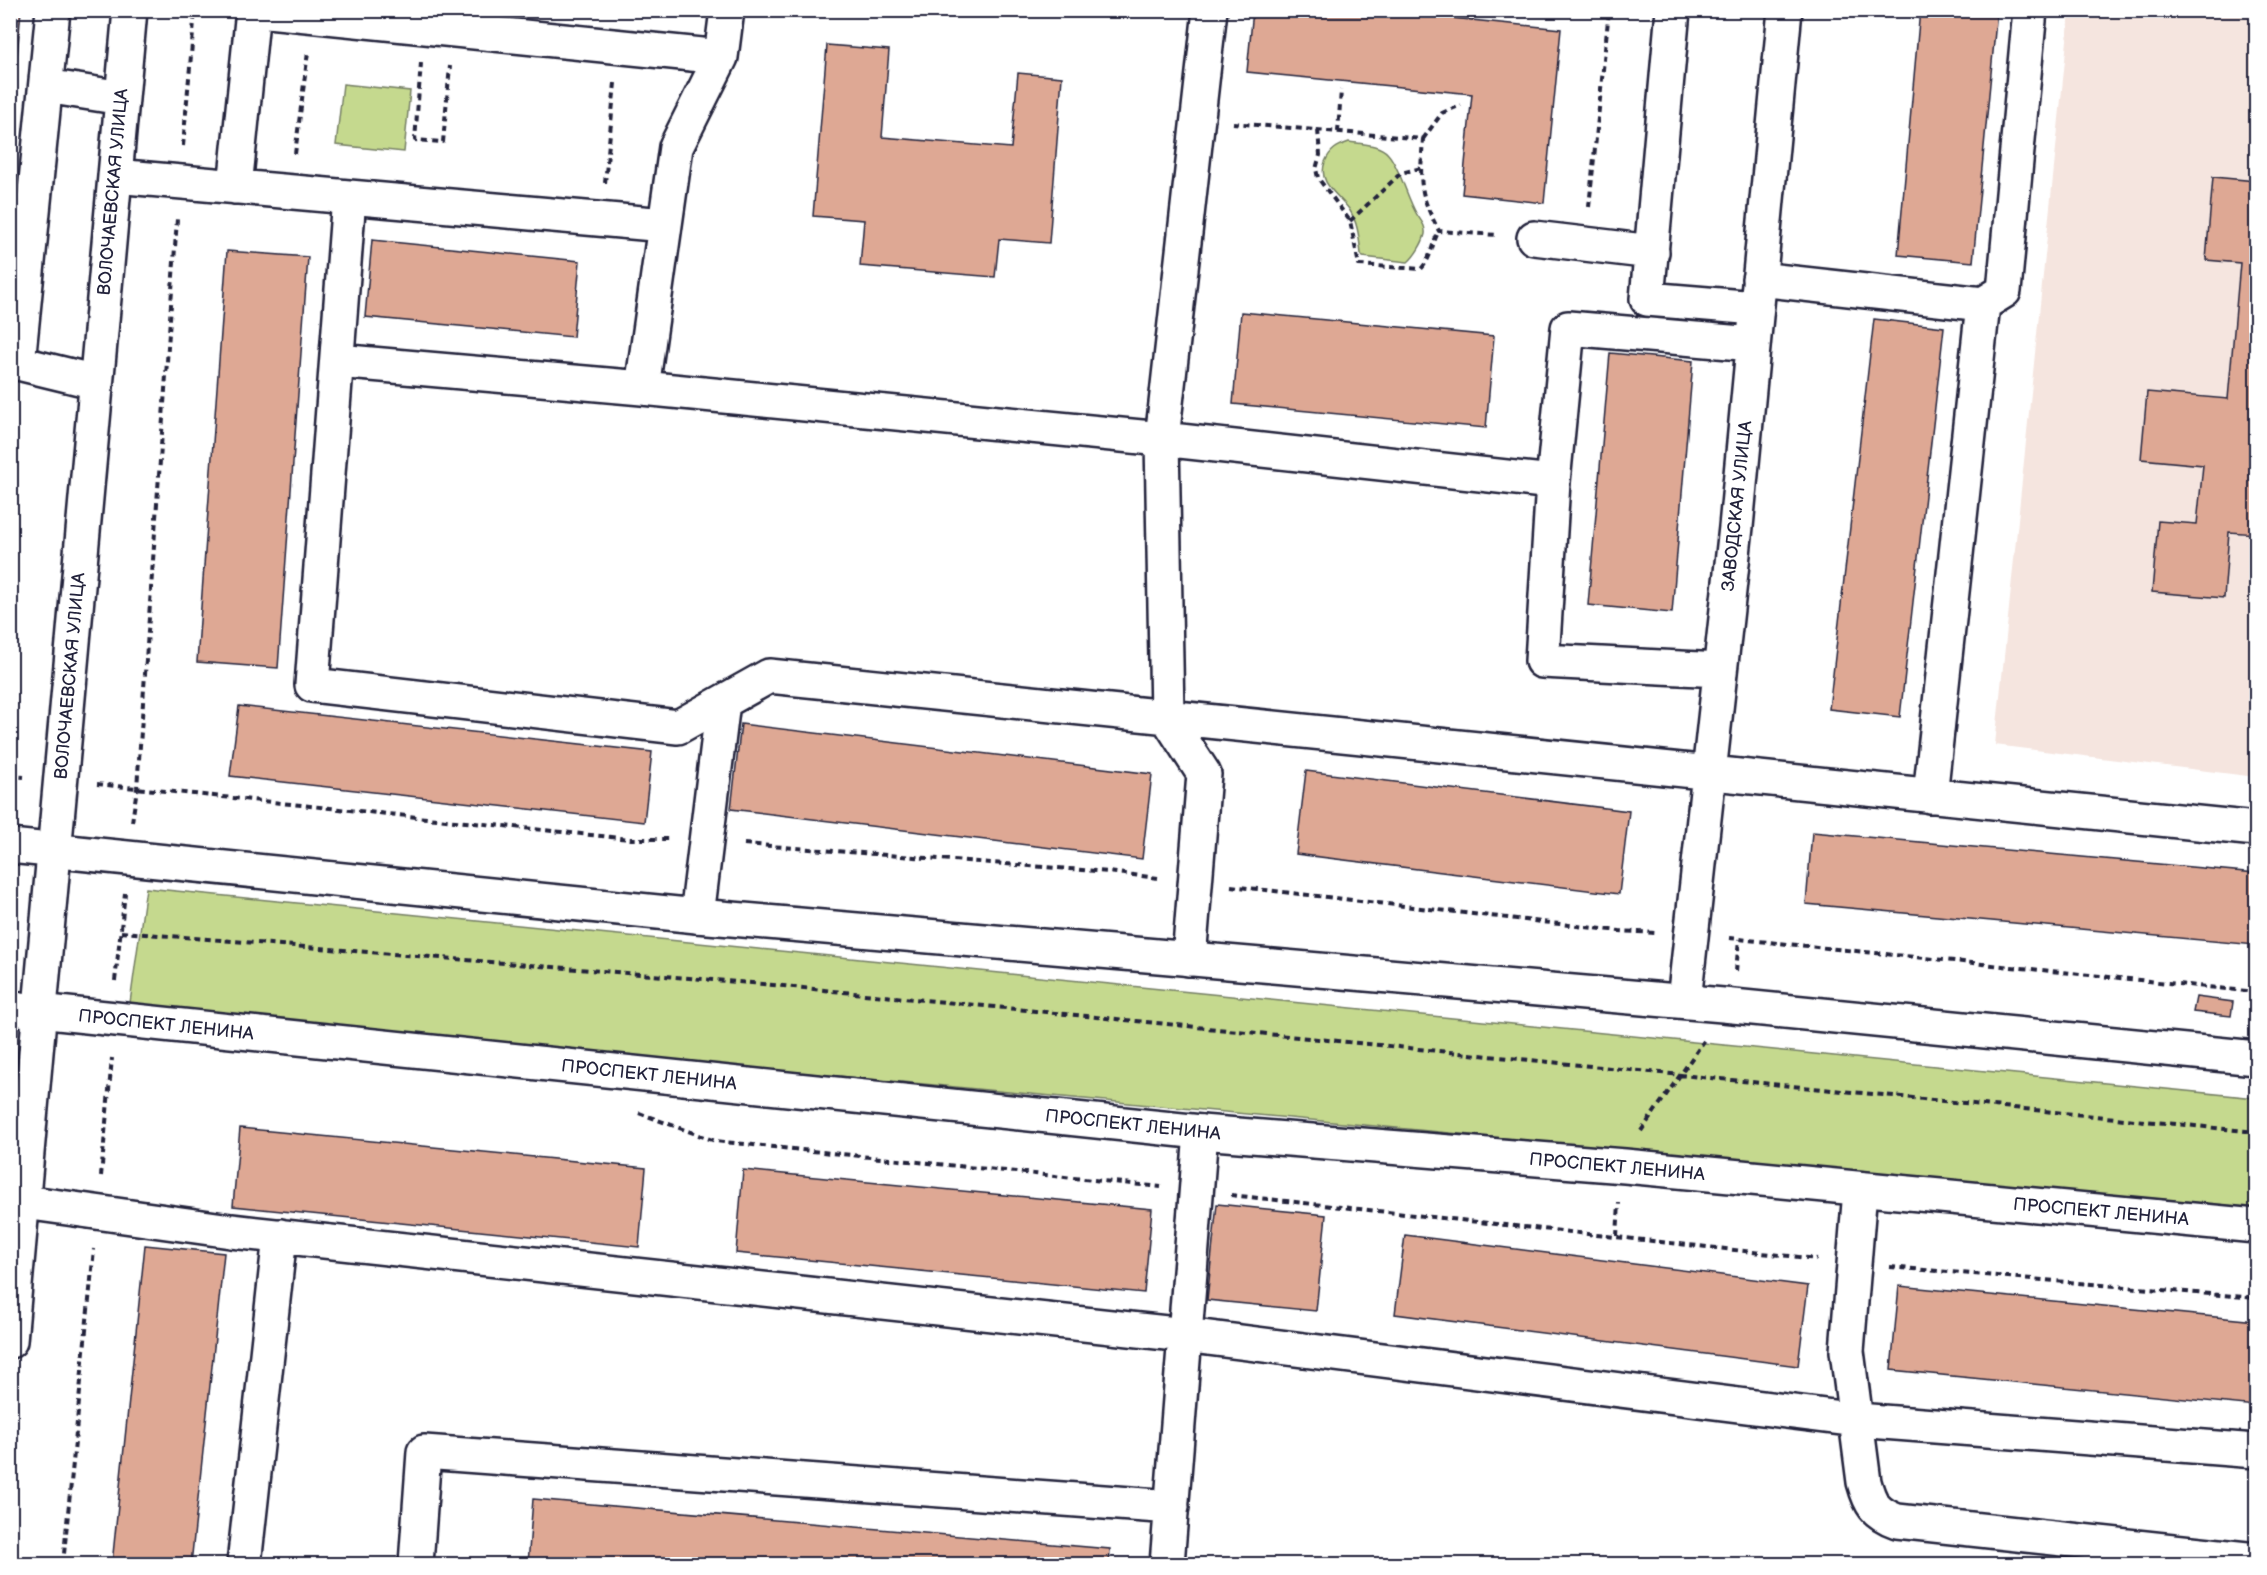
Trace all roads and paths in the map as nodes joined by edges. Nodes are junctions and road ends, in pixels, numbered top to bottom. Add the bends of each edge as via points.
1 (53, 10) edge
2 (130, 10) edge
3 (195, 10) edge
4 (253, 10) edge
5 (258, 10) edge
6 (727, 10) edge
7 (1210, 10) edge
8 (1609, 10) edge
9 (1673, 10) edge
10 (1785, 10) edge
11 (2030, 10) edge
12 (310, 46) dead end
13 (618, 47) junction
14 (422, 53) dead end
15 (451, 56) dead end
16 (721, 57) junction
17 (46, 86) junction
18 (1341, 90) dead end
19 (122, 98) junction
20 (1461, 105) dead end
21 (1197, 120) junction
22 (1318, 130) junction
23 (1338, 132) junction
24 (1423, 139) junction
25 (295, 156) dead end
26 (1421, 168) junction
27 (115, 176) junction
28 (180, 182) junction
29 (234, 187) junction
30 (604, 188) dead end
31 (349, 197) junction
32 (1588, 217) dead end
33 (1350, 221) junction
34 (665, 225) junction
35 (1439, 231) junction
36 (1534, 238) joint
37 (1652, 252) junction
38 (1757, 293) junction
39 (1983, 304) junction
40 (1753, 344) junction
41 (337, 360) junction
42 (96, 382) junction
43 (642, 388) junction
44 (1162, 439) junction
45 (1553, 482) junction
46 (1720, 670) junction
47 (723, 702) junction
48 (1167, 717) junction
49 (1710, 774) junction
50 (1930, 796) junction
51 (131, 828) dead end
52 (2256, 829) edge
53 (10, 846) edge
54 (54, 851) junction
55 (126, 883) dead end
56 (697, 916) junction
57 (121, 932) junction
58 (1739, 939) dead end
59 (1189, 959) junction
60 (1736, 977) dead end
61 (114, 991) dead end
62 (1683, 1001) junction
63 (25, 1010) edge
64 (1707, 1037) dead end
65 (112, 1058) dead end
66 (2256, 1058) edge
67 (1681, 1075) junction
68 (1201, 1132) junction
69 (2256, 1132) edge
70 (1637, 1138) dead end
71 (1860, 1190) junction
72 (1619, 1195) dead end
73 (17, 1201) edge
74 (97, 1212) junction
75 (2256, 1226) edge
76 (280, 1236) junction
77 (1617, 1236) dead end
78 (1185, 1335) junction
79 (10, 1341) edge
80 (1857, 1420) junction
81 (2256, 1451) edge
82 (1172, 1507) junction
83 (2256, 1560) edge
84 (63, 1564) edge
85 (244, 1564) edge
86 (416, 1564) edge
87 (1167, 1564) edge

1 - 17 main road
2 - 19 main road, ВОЛОЧАЕВСКАЯ УЛИЦА
3 - 28 path
4 - 29 main road
5 - 13 main road
6 - 16 main road
7 - 21 main road
8 - 32 path
9 - 37 main road
10 - 38 main road, ЗАВОДСКАЯ УЛИЦА
11 - 39 main road via 2004,291
12 - 25 path
13 - 16 main road
13 - 30 path
14 - 15 path via 415,140 443,142
16 - 34 main road via 676,147
17 - 19 main road
17 - 42 main road via 18,363
18 - 23 path
19 - 27 main road, ВОЛОЧАЕВСКАЯ УЛИЦА
20 - 24 path via 1442,113
21 - 22 path
21 - 44 main road
22 - 23 path
22 - 33 path via 1318,178
23 - 24 path
24 - 26 path
26 - 33 path via 1401,173
26 - 35 path via 1426,205
27 - 28 main road
27 - 42 main road, ВОЛОЧАЕВСКАЯ УЛИЦА
28 - 29 main road
28 - 51 path
29 - 31 main road
31 - 34 main road
31 - 41 main road
33 - 35 path via 1359,264 1421,269 1431,258 1432,244
34 - 43 main road
35 - 36 path
36 - 37 main road
37 - 38 main road via 1647,298
38 - 39 main road
38 - 40 main road, ЗАВОДСКАЯ УЛИЦА
39 - 50 main road
40 - 45 main road via 1568,328
40 - 46 main road, ЗАВОДСКАЯ УЛИЦА
41 - 43 main road
41 - 47 main road via 312,685 678,727
42 - 54 main road, ВОЛОЧАЕВСКАЯ УЛИЦА
43 - 44 main road
44 - 45 main road
44 - 48 main road
45 - 46 main road via 1542,661
46 - 49 main road, ЗАВОДСКАЯ УЛИЦА
47 - 48 main road via 769,676
47 - 56 main road
48 - 49 main road
48 - 59 main road via 1204,774
49 - 50 main road
49 - 62 main road, ЗАВОДСКАЯ УЛИЦА
50 - 52 main road
53 - 54 main road
54 - 56 main road
54 - 63 main road, ВОЛОЧАЕВСКАЯ УЛИЦА
55 - 57 path
56 - 59 main road
57 - 61 path
57 - 67 path via 763,984
58 - 60 path
59 - 62 main road
62 - 66 main road
63 - 68 main road, ПРОСПЕКТ ЛЕНИНА
63 - 73 main road, ВОЛОЧАЕВСКАЯ УЛИЦА
64 - 67 path
65 - 74 path
67 - 69 path
67 - 70 path
68 - 71 main road, ПРОСПЕКТ ЛЕНИНА via 1613,1165
68 - 78 main road
71 - 75 main road, ПРОСПЕКТ ЛЕНИНА
71 - 80 main road via 1847,1351
72 - 77 path
73 - 74 main road
73 - 79 main road, ВОЛОЧАЕВСКАЯ УЛИЦА
74 - 76 main road
74 - 84 path
76 - 78 main road
76 - 85 main road
78 - 80 main road
78 - 82 main road
80 - 81 main road
80 - 83 main road via 1869,1499 1881,1515 1897,1521
82 - 86 main road via 424,1452
82 - 87 main road

